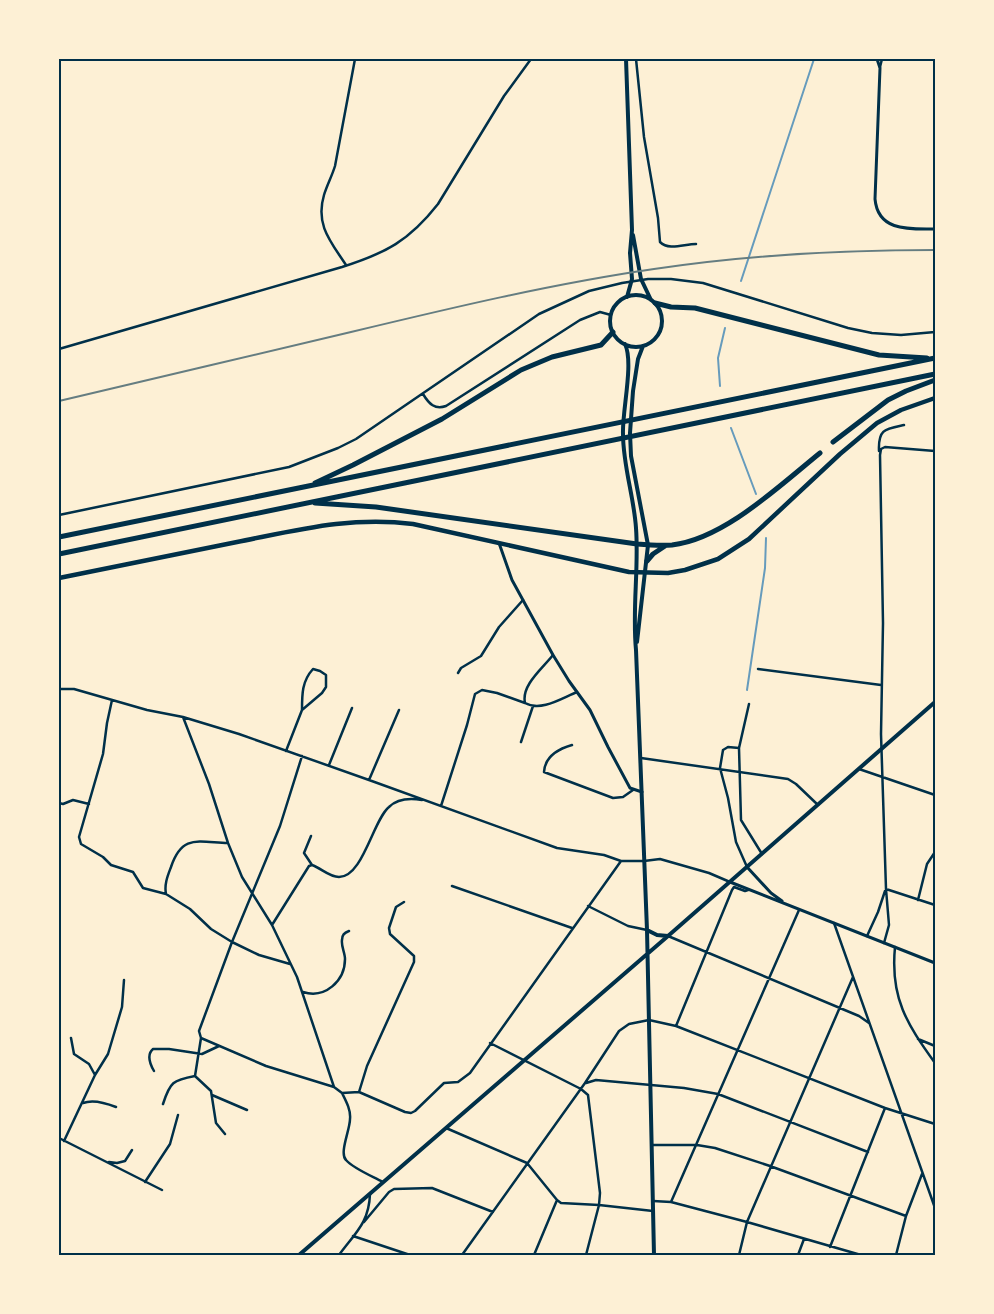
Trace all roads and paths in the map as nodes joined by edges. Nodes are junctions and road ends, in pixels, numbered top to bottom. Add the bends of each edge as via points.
1 (355, 59) edge
2 (531, 59) edge
3 (626, 59) edge
4 (636, 59) edge
5 (876, 59) edge
6 (882, 59) edge
7 (880, 68) junction
8 (935, 229) edge
9 (632, 230) junction
10 (696, 244) dead end
11 (346, 265) junction
12 (627, 297) junction
13 (653, 301) junction
14 (611, 315) junction
15 (613, 332) junction
16 (935, 332) edge
17 (625, 344) junction
18 (643, 346) junction
19 (59, 349) edge
20 (935, 358) edge
21 (935, 374) edge
22 (935, 380) edge
23 (423, 394) junction
24 (935, 398) edge
25 (904, 425) dead end
26 (833, 442) dead end
27 (935, 451) edge
28 (820, 453) dead end
29 (880, 455) junction
30 (310, 486) junction
31 (307, 503) junction
32 (59, 515) edge
33 (59, 537) edge
34 (499, 543) junction
35 (637, 544) junction
36 (648, 544) junction
37 (665, 545) junction
38 (59, 554) edge
39 (647, 561) junction
40 (59, 578) edge
41 (523, 600) junction
42 (636, 650) junction
43 (553, 655) junction
44 (758, 670) dead end
45 (458, 673) dead end
46 (882, 684) junction
47 (59, 689) edge
48 (578, 692) junction
49 (112, 700) junction
50 (935, 702) edge
51 (524, 703) junction
52 (749, 704) dead end
53 (533, 706) junction
54 (352, 708) dead end
55 (302, 710) junction
56 (399, 710) dead end
57 (183, 717) junction
58 (521, 742) dead end
59 (572, 745) dead end
60 (739, 748) junction
61 (881, 749) junction
62 (286, 751) junction
63 (302, 756) junction
64 (640, 758) junction
65 (329, 766) junction
66 (720, 768) junction
67 (858, 769) junction
68 (740, 771) junction
69 (883, 778) junction
70 (370, 780) junction
71 (634, 790) junction
72 (642, 792) junction
73 (935, 795) edge
74 (431, 802) junction
75 (59, 803) edge
76 (89, 804) junction
77 (818, 805) junction
78 (441, 806) junction
79 (311, 836) dead end
80 (228, 843) junction
81 (935, 852) edge
82 (762, 854) junction
83 (621, 861) junction
84 (644, 861) junction
85 (312, 865) junction
86 (747, 867) junction
87 (730, 882) junction
88 (452, 886) dead end
89 (886, 889) junction
90 (749, 890) junction
91 (252, 893) junction
92 (166, 894) junction
93 (918, 900) junction
94 (404, 902) dead end
95 (787, 904) junction
96 (935, 905) edge
97 (588, 906) junction
98 (799, 910) junction
99 (834, 923) junction
100 (272, 925) junction
101 (572, 928) junction
102 (647, 930) junction
103 (349, 931) dead end
104 (668, 936) junction
105 (867, 936) junction
106 (232, 942) junction
107 (884, 943) junction
108 (895, 947) junction
109 (647, 953) junction
110 (707, 954) junction
111 (935, 963) edge
112 (290, 964) junction
113 (854, 977) junction
114 (768, 978) junction
115 (124, 980) dead end
116 (303, 992) junction
117 (839, 1009) junction
118 (649, 1020) junction
119 (870, 1024) junction
120 (676, 1026) junction
121 (71, 1038) dead end
122 (201, 1038) junction
123 (918, 1039) junction
124 (490, 1043) junction
125 (219, 1046) junction
126 (935, 1046) edge
127 (738, 1051) junction
128 (198, 1054) junction
129 (524, 1060) junction
130 (935, 1063) edge
131 (154, 1071) dead end
132 (95, 1075) junction
133 (195, 1076) junction
134 (809, 1079) junction
135 (585, 1083) junction
136 (650, 1085) junction
137 (334, 1087) junction
138 (581, 1089) junction
139 (359, 1092) junction
140 (342, 1093) junction
141 (718, 1094) junction
142 (212, 1095) junction
143 (82, 1104) junction
144 (163, 1104) dead end
145 (116, 1107) dead end
146 (885, 1108) junction
147 (247, 1110) dead end
148 (902, 1114) junction
149 (178, 1115) dead end
150 (790, 1122) junction
151 (935, 1124) edge
152 (446, 1128) junction
153 (225, 1134) dead end
154 (59, 1138) edge
155 (64, 1141) junction
156 (697, 1145) junction
157 (652, 1146) junction
158 (132, 1150) dead end
159 (868, 1152) junction
160 (105, 1161) junction
161 (527, 1163) junction
162 (770, 1166) junction
163 (923, 1173) junction
164 (145, 1182) junction
165 (383, 1182) junction
166 (162, 1190) dead end
167 (370, 1194) junction
168 (850, 1196) junction
169 (557, 1200) junction
170 (653, 1201) junction
171 (671, 1202) junction
172 (599, 1205) junction
173 (935, 1208) edge
174 (653, 1211) junction
175 (493, 1212) junction
176 (906, 1216) junction
177 (364, 1222) junction
178 (747, 1222) junction
179 (353, 1236) junction
180 (804, 1239) junction
181 (830, 1247) junction
182 (845, 1251) junction
183 (300, 1255) edge
184 (339, 1255) edge
185 (410, 1255) edge
186 (462, 1255) edge
187 (534, 1255) edge
188 (586, 1255) edge
189 (654, 1255) edge
190 (739, 1255) edge
191 (798, 1255) edge
192 (844, 1255) edge
193 (862, 1255) edge
194 (896, 1255) edge

1 - 11 street via 335,166 321,208 324,230
2 - 11 street via 425,220 390,248
3 - 9 main road
4 - 10 street via 660,242 670,247
5 - 7 street
6 - 7 street
7 - 8 street via 877,209 885,220 899,227
9 - 12 main road via 632,279
9 - 13 main road via 645,289
11 - 19 street
12 - 13 main road via 644,296
12 - 14 main road via 618,302
13 - 18 main road via 662,316 662,324 656,338
13 - 20 highway via 672,307 695,308 879,355
14 - 15 main road
14 - 23 street via 600,312 580,320 446,406 429,404
15 - 17 main road
15 - 30 highway via 601,345 521,370 442,419
16 - 23 street via 872,333 703,283 648,279 589,291 539,314
17 - 18 main road
17 - 35 main road via 628,359 623,435
18 - 36 main road via 630,409 631,456
20 - 30 highway
21 - 31 highway
22 - 26 highway via 892,398
23 - 32 street via 356,439 289,467
24 - 34 main road via 901,410 871,428 749,539 703,565 668,573 629,572
25 - 29 street via 880,434
27 - 29 street via 885,446
28 - 37 highway via 715,532 683,543
29 - 46 street
30 - 33 highway
31 - 35 highway via 376,507
31 - 38 highway
34 - 40 main road via 413,524 362,521 306,528
34 - 41 street
35 - 36 highway
35 - 42 main road
36 - 37 highway
36 - 39 main road
37 - 39 highway
39 - 42 main road
41 - 43 street
41 - 45 street via 481,656
42 - 64 main road
43 - 48 street
43 - 51 street via 528,686 523,696
44 - 46 street
46 - 61 street
47 - 49 street via 74,689
48 - 53 street via 546,705
48 - 71 street
49 - 57 street
49 - 76 street via 103,754
50 - 61 main road
51 - 53 street
51 - 78 street via 482,690 474,694 468,725
52 - 60 street
53 - 58 street
54 - 65 street
55 - 55 street via 326,687 326,675 320,671 313,669 309,673 302,689
55 - 62 street
56 - 70 street
57 - 62 street
57 - 80 street
59 - 71 street via 552,754 544,772 613,798 623,797
60 - 66 street via 723,750
60 - 68 street
61 - 67 main road
61 - 69 street
62 - 63 street
63 - 65 street
63 - 91 street via 280,826
64 - 66 street
64 - 72 main road
65 - 70 street
66 - 68 street
66 - 86 street via 736,842
67 - 69 street
67 - 77 main road
68 - 77 street via 788,779
68 - 82 street via 741,820
69 - 73 street
69 - 89 street
70 - 74 street
71 - 72 street
72 - 84 main road
74 - 78 street
74 - 85 street via 407,799 388,807 347,877 337,878
75 - 76 street via 73,800
76 - 92 street via 81,844 110,865 133,872 143,888
77 - 82 main road
78 - 83 street via 557,848
79 - 85 street via 304,853
80 - 91 street
80 - 92 street via 190,842 180,848 168,876
81 - 93 street via 927,864
82 - 86 main road
83 - 84 street
83 - 97 street
84 - 87 street via 660,859
84 - 102 main road
85 - 100 street
86 - 87 main road
86 - 95 street via 771,893
87 - 90 street
87 - 104 main road
88 - 101 street
89 - 93 street
89 - 105 street
89 - 107 street via 889,925
90 - 95 street
90 - 110 street via 734,887 732,890
91 - 100 street
91 - 106 street
92 - 106 street
93 - 96 street
94 - 139 street via 396,907 390,934 414,956 414,962 367,1066
95 - 98 street
97 - 101 street
97 - 102 street via 628,926
98 - 99 street
98 - 114 street
99 - 105 street
99 - 113 street
100 - 112 street
101 - 124 street
102 - 104 main road via 657,936
102 - 109 main road
103 - 116 street via 341,941 345,959 338,982 332,988 316,993
104 - 109 main road
104 - 110 street
105 - 107 street
106 - 112 street via 259,955
106 - 122 street via 199,1031
107 - 108 street
108 - 111 street
108 - 123 street via 895,986 906,1020
109 - 118 main road
109 - 129 main road
110 - 114 street
110 - 120 street
112 - 116 street
113 - 117 street
113 - 119 street
114 - 117 street
114 - 127 street
115 - 132 street via 122,1007 112,1041
116 - 137 street
117 - 119 street
117 - 134 street
118 - 120 street
118 - 135 street via 628,1024 619,1031
118 - 136 main road
119 - 148 street
120 - 127 street
121 - 132 street via 74,1054 89,1064
122 - 125 street
122 - 128 street
123 - 126 street
123 - 130 street
124 - 129 street
124 - 139 street via 470,1073 458,1082 444,1083 411,1113
125 - 128 street
125 - 137 street via 266,1066
127 - 134 street
127 - 141 street
128 - 131 street via 153,1049 149,1057
128 - 133 street
129 - 138 street
129 - 152 main road
132 - 143 street
133 - 142 street
133 - 144 street via 172,1084
134 - 146 street
134 - 150 street
135 - 136 street via 596,1080
135 - 138 street
136 - 141 street
136 - 157 main road
137 - 140 street
138 - 161 street
138 - 172 street via 588,1095
139 - 140 street
140 - 165 street via 350,1116 343,1156
141 - 150 street
141 - 156 street
142 - 147 street
142 - 153 street via 216,1122
143 - 145 street via 87,1101
143 - 155 street
146 - 148 street
146 - 159 street
148 - 151 street
148 - 163 street
149 - 164 street via 170,1144
150 - 159 street
150 - 162 street
152 - 161 street
152 - 165 main road
154 - 155 street
155 - 160 street
156 - 157 street
156 - 162 street
156 - 171 street
157 - 170 main road
158 - 160 street via 125,1161
159 - 168 street
160 - 164 street
161 - 169 street
161 - 175 street
162 - 168 street
162 - 178 street
163 - 173 street
163 - 176 street
164 - 166 street
165 - 167 main road
167 - 177 street via 370,1206
167 - 183 main road
168 - 176 street
168 - 181 street
169 - 172 street
169 - 187 street
170 - 171 street
170 - 174 main road
171 - 178 street
172 - 174 street
172 - 188 street
174 - 189 main road
175 - 177 street via 432,1188 394,1189
175 - 186 street
176 - 194 street
177 - 179 street
178 - 180 street
178 - 190 street
179 - 184 street
179 - 185 street
180 - 181 street
180 - 191 street
181 - 182 street
182 - 192 street
182 - 193 street

